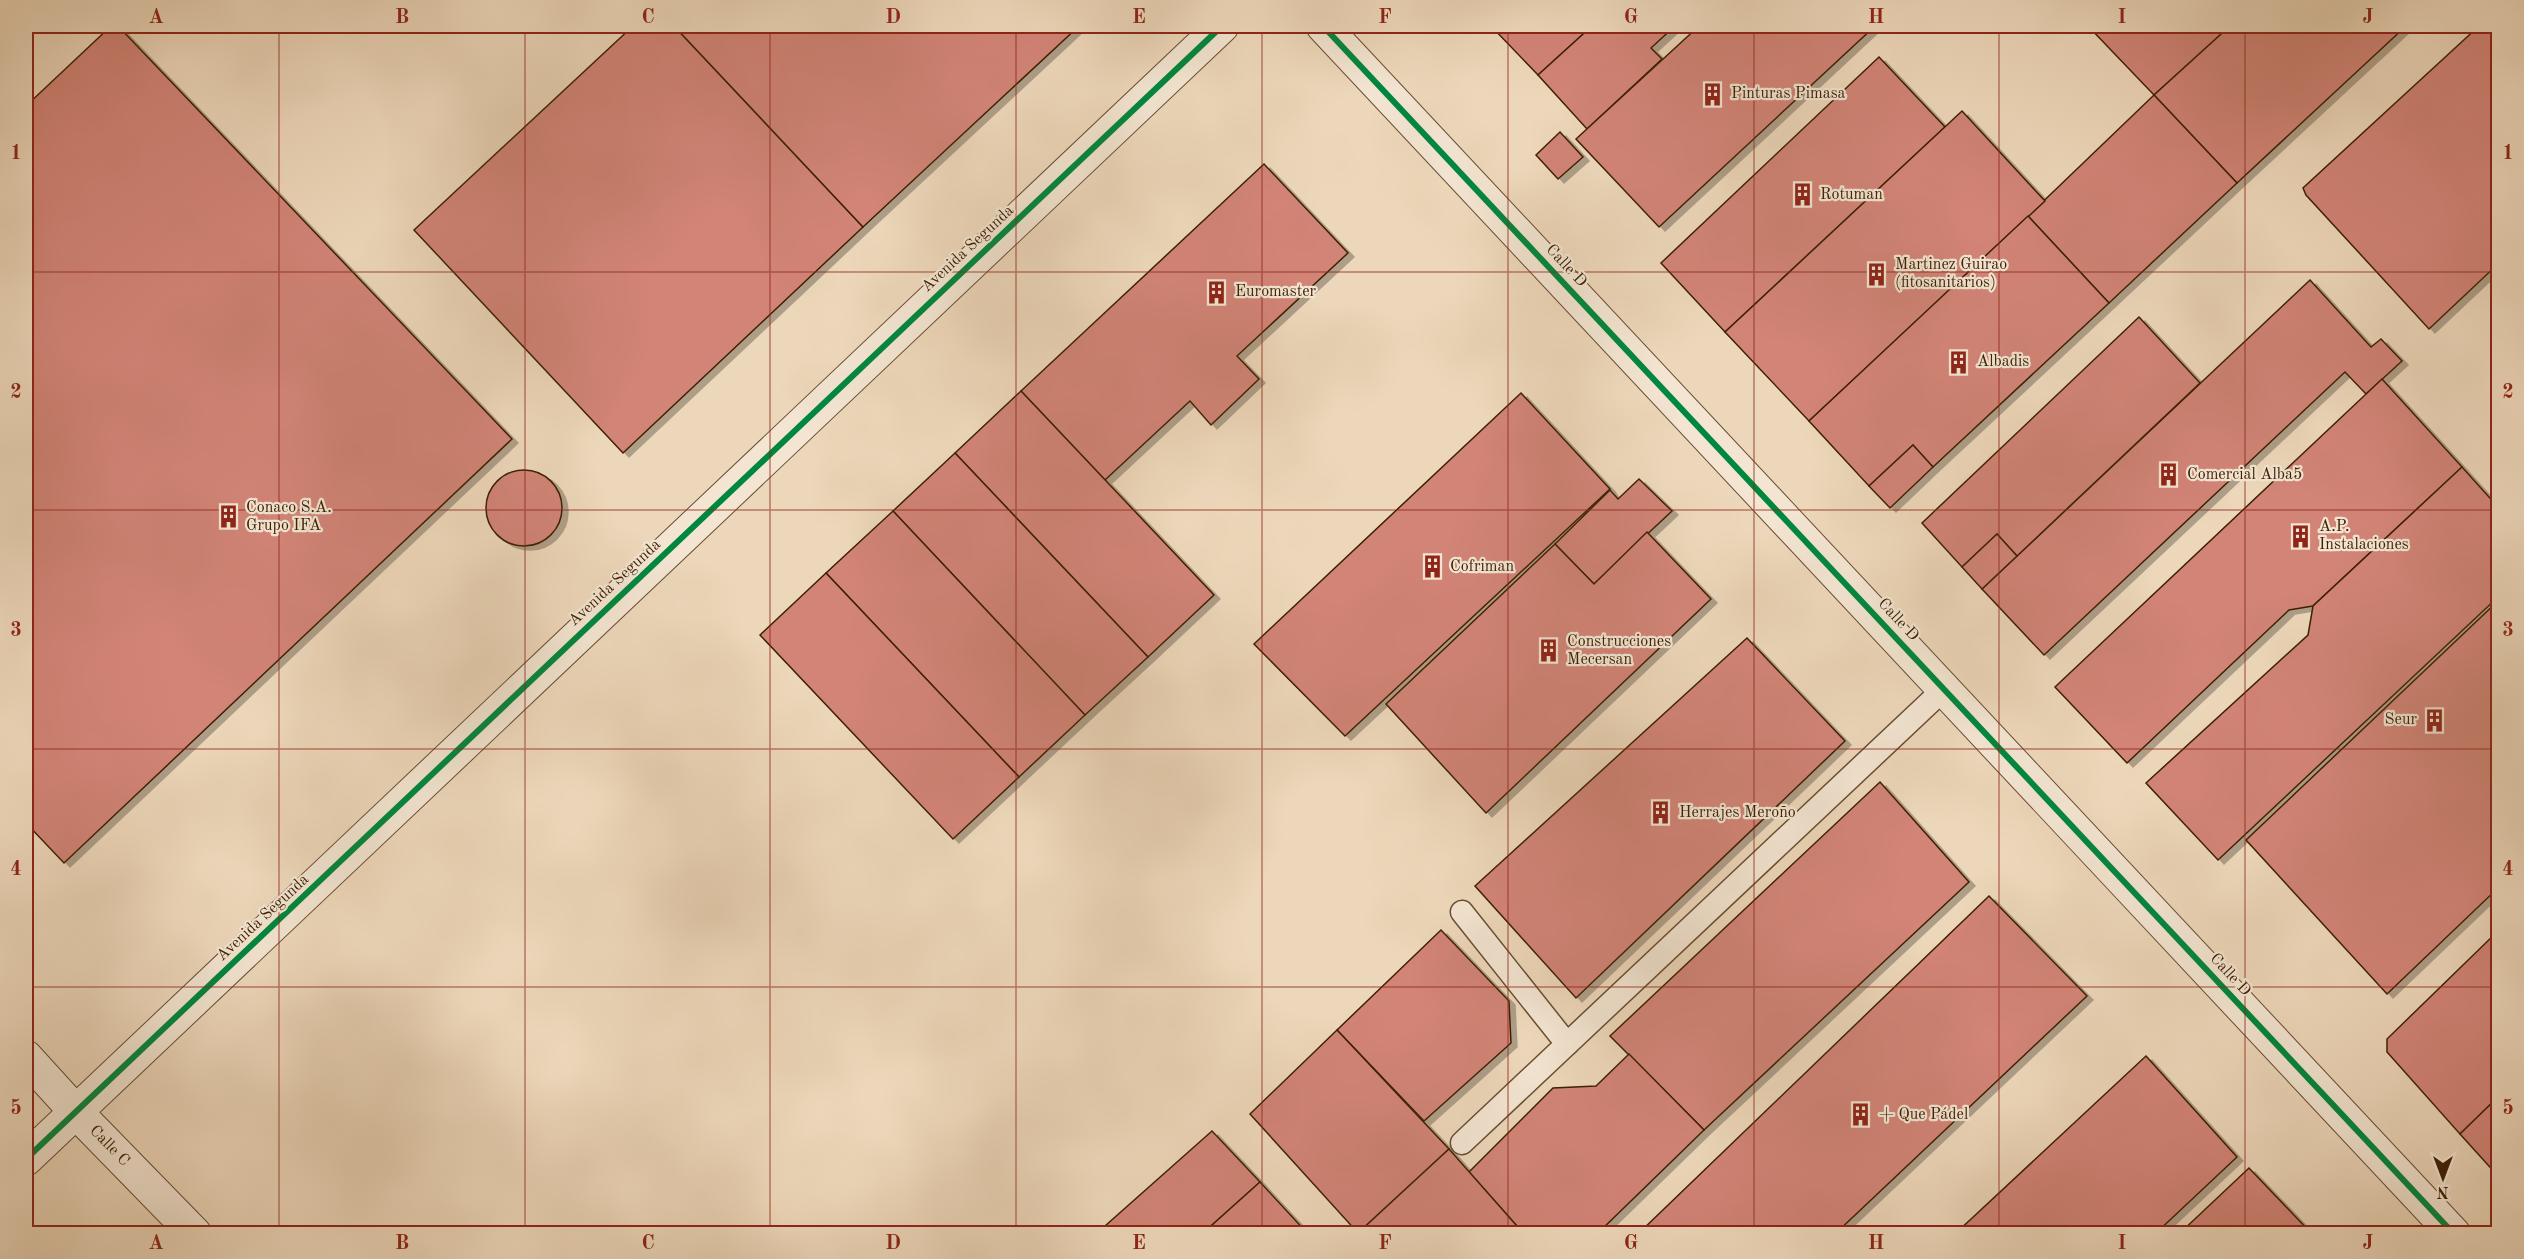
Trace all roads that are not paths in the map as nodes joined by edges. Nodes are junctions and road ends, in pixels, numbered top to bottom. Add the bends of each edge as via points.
1 (1222, 26) edge
2 (1323, 26) edge
3 (1944, 689) junction
4 (1462, 912) dead end
5 (1567, 1044) junction
6 (26, 1057) edge
7 (76, 1112) junction
8 (1462, 1143) dead end
9 (26, 1159) edge
10 (195, 1233) edge
11 (2454, 1233) edge

1 - 7 street, Avenida Segunda
2 - 3 street, Calle D
3 - 5 lane
3 - 11 street, Calle D
4 - 5 lane
5 - 8 lane
6 - 7 street, Calle C
7 - 9 street, Avenida Segunda
7 - 10 street, Calle C

